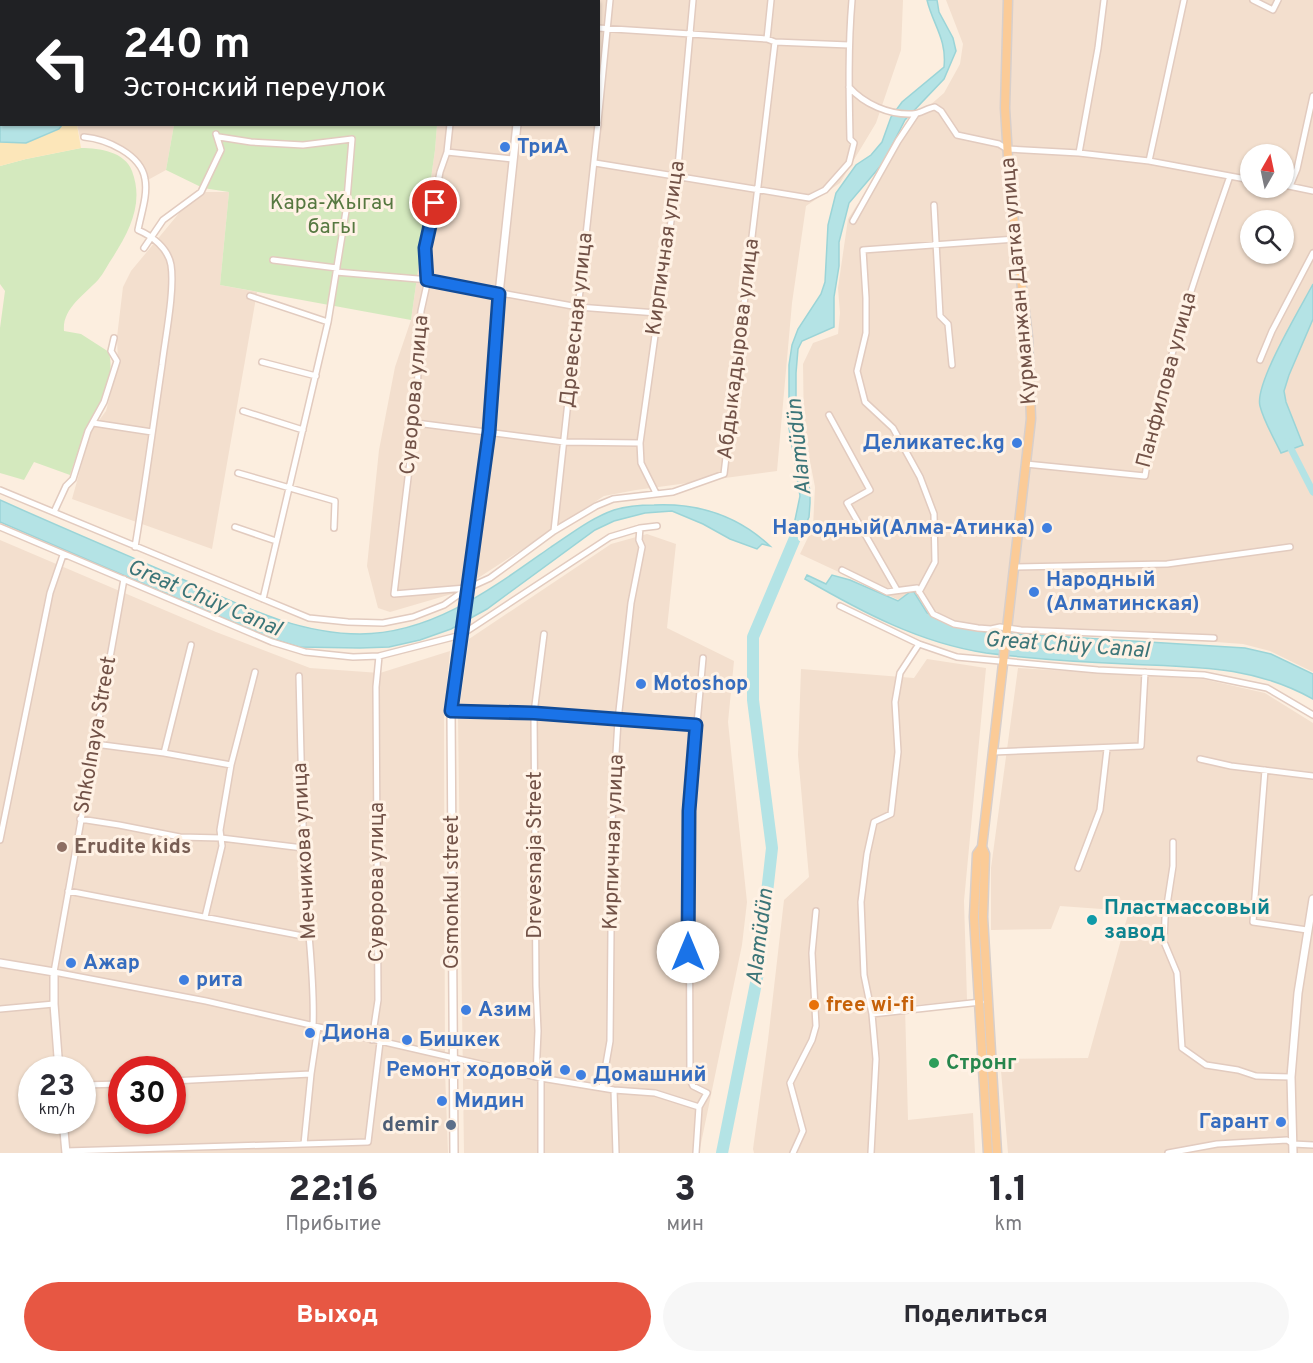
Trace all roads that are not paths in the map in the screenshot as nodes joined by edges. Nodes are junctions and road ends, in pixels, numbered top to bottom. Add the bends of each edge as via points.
1 (610, 0) edge
2 (693, 0) edge
3 (771, 0) edge
4 (852, 0) edge
5 (1008, 0) edge
6 (1104, 0) edge
7 (1184, 0) edge
8 (1253, 0) edge
9 (1278, 0) edge
10 (600, 28) edge
11 (607, 29) junction
12 (690, 35) junction
13 (767, 39) junction
14 (775, 42) junction
15 (849, 45) junction
16 (849, 87) junction
17 (1313, 96) edge
18 (600, 102) edge
19 (914, 114) junction
20 (450, 126) edge
21 (517, 126) edge
22 (598, 126) edge
23 (84, 137) dead end
24 (1007, 149) junction
25 (447, 152) junction
26 (1079, 153) junction
27 (513, 159) junction
28 (1149, 161) junction
29 (594, 163) junction
30 (1294, 174) edge
31 (1230, 176) junction
32 (677, 178) junction
33 (1240, 178) edge
34 (1294, 187) edge
35 (758, 190) junction
36 (1313, 191) edge
37 (934, 205) dead end
38 (853, 221) dead end
39 (153, 237) junction
40 (1016, 239) junction
41 (936, 244) junction
42 (144, 248) dead end
43 (1313, 254) edge
44 (273, 260) dead end
45 (336, 270) junction
46 (427, 280) junction
47 (499, 294) junction
48 (250, 296) dead end
49 (578, 307) junction
50 (657, 313) junction
51 (328, 322) junction
52 (114, 338) dead end
53 (1260, 360) dead end
54 (262, 362) dead end
55 (951, 365) dead end
56 (316, 376) junction
57 (243, 411) dead end
58 (829, 415) dead end
59 (93, 423) junction
60 (416, 423) junction
61 (303, 430) junction
62 (152, 432) junction
63 (489, 432) junction
64 (564, 442) junction
65 (639, 443) junction
66 (1026, 465) junction
67 (237, 473) dead end
68 (290, 487) junction
69 (0, 490) edge
70 (656, 493) junction
71 (54, 512) junction
72 (0, 526) edge
73 (657, 526) dead end
74 (235, 527) dead end
75 (334, 528) dead end
76 (640, 528) junction
77 (554, 531) junction
78 (276, 541) junction
79 (135, 547) junction
80 (1290, 547) dead end
81 (63, 555) junction
82 (1015, 567) junction
83 (842, 570) dead end
84 (124, 579) junction
85 (467, 591) junction
86 (897, 591) junction
87 (919, 592) junction
88 (263, 599) junction
89 (840, 606) dead end
90 (1007, 629) junction
91 (462, 633) junction
92 (544, 634) dead end
93 (1214, 639) dead end
94 (919, 644) junction
95 (191, 645) dead end
96 (380, 656) junction
97 (702, 658) dead end
98 (1004, 661) junction
99 (255, 672) dead end
100 (1145, 672) junction
101 (299, 676) dead end
102 (451, 711) junction
103 (534, 713) junction
104 (1313, 715) edge
105 (618, 720) junction
106 (696, 725) junction
107 (95, 744) junction
108 (1107, 749) junction
109 (993, 752) junction
110 (164, 753) junction
111 (1200, 759) dead end
112 (231, 765) junction
113 (1265, 770) junction
114 (1313, 776) edge
115 (80, 819) junction
116 (221, 838) junction
117 (0, 840) edge
118 (1173, 842) dead end
119 (303, 848) junction
120 (1078, 868) dead end
121 (68, 891) junction
122 (1313, 898) edge
123 (816, 911) dead end
124 (205, 917) junction
125 (1307, 930) junction
126 (308, 937) junction
127 (0, 963) edge
128 (54, 972) junction
129 (983, 1001) junction
130 (54, 1004) junction
131 (0, 1010) edge
132 (872, 1014) junction
133 (316, 1027) junction
134 (372, 1040) junction
135 (380, 1042) junction
136 (58, 1056) edge
137 (453, 1058) junction
138 (311, 1074) junction
139 (1292, 1077) junction
140 (538, 1078) junction
141 (186, 1080) edge
142 (602, 1087) junction
143 (614, 1090) junction
144 (699, 1107) junction
145 (64, 1134) edge
146 (304, 1144) junction
147 (1293, 1144) junction
148 (1313, 1145) edge
149 (66, 1152) edge
150 (454, 1153) edge
151 (541, 1153) edge
152 (616, 1153) edge
153 (696, 1153) edge
154 (793, 1153) edge
155 (871, 1153) edge
156 (988, 1153) edge
157 (997, 1153) edge
158 (1168, 1153) edge
159 (1293, 1153) edge

1 - 11 street, Древесная улица
2 - 12 street, Кирпичная улица
3 - 13 street
4 - 15 street
5 - 24 main road, Курманжан Датка улица
6 - 26 street
7 - 28 street
8 - 9 street via 1273,10
10 - 11 street
11 - 12 street
11 - 18 street, Древесная улица
12 - 13 street
12 - 32 street, Кирпичная улица
13 - 14 street
14 - 15 street
14 - 35 street, Абдыкадырова улица
15 - 16 street
16 - 19 street via 868,104
16 - 35 street via 850,140 854,143 849,163 825,190 809,198
17 - 30 street
19 - 24 street via 935,107 942,111 957,135
19 - 38 street
20 - 25 street, Суворова улица
21 - 27 street
22 - 29 street, Древесная улица
23 - 39 street via 108,141 143,170 145,193 138,230
24 - 26 street
24 - 40 main road, Курманжан Датка улица
25 - 27 street
25 - 46 street, Суворова улица via 425,248
26 - 28 street
27 - 47 street
28 - 31 street
29 - 32 street
29 - 49 street, Древесная улица
31 - 33 street
31 - 66 street, Панфилова улица via 1197,271 1152,431 1145,476
32 - 35 street
32 - 50 street, Кирпичная улица
34 - 36 street
35 - 70 street, Абдыкадырова улица via 724,474 683,489
37 - 41 street
39 - 42 street
39 - 45 street via 163,220 201,192 221,150 217,135 251,142 303,145 352,139
39 - 62 street via 171,263 171,282
40 - 41 street
40 - 66 main road, Курманжан Датка улица via 1031,379
41 - 55 street via 940,316 948,324
41 - 87 street via 863,250 866,333 857,371 865,402 893,428 920,477 934,514 935,562
43 - 53 street
44 - 45 street
45 - 46 street
45 - 51 street
46 - 47 street
46 - 60 street, Суворова улица via 419,333
47 - 49 street
47 - 63 street
48 - 51 street
49 - 50 street
49 - 64 street, Древесная улица
50 - 65 street, Кирпичная улица
51 - 56 street
52 - 59 street via 111,351 117,361
54 - 56 street
56 - 61 street
57 - 61 street
58 - 86 street via 870,490 848,503
59 - 62 street
59 - 71 street via 73,478
60 - 63 street
60 - 85 street, Суворова улица via 394,594
61 - 68 street
62 - 79 street
63 - 64 street
63 - 85 street
64 - 65 street
64 - 77 street, Древесная улица
65 - 70 street, Кирпичная улица via 641,463
66 - 82 main road, Курманжан Датка улица
67 - 68 street
68 - 75 street via 335,501
68 - 78 street
69 - 71 street
70 - 77 street, Абдыкадырова улица via 613,499
71 - 79 street
72 - 81 street
73 - 76 street
74 - 78 street
76 - 91 street via 610,537
76 - 105 street, Кирпичная улица via 642,547 631,603
77 - 85 street, Абдыкадырова улица
78 - 88 street
79 - 88 street
80 - 82 street via 1167,564
81 - 84 street
81 - 117 street via 50,593
82 - 90 main road, Курманжан Датка улица
83 - 86 street via 887,592
84 - 96 street via 272,642 305,652
84 - 107 street, Shkolnaya Street
85 - 88 street via 413,617 383,623 309,618
85 - 91 street
86 - 87 street via 917,588
87 - 90 street via 933,614 954,624
89 - 94 street
90 - 93 street
90 - 98 main road, Курманжан Датка улица
91 - 96 street
91 - 102 street, Osmonkul street
92 - 103 street, Drevesnaja Street
94 - 98 street via 957,657
94 - 132 street via 900,673 895,702 898,752 891,814 874,822 867,854 861,902 864,975
95 - 110 street
96 - 134 street, Суворова улица via 376,687 378,1000
97 - 106 street
98 - 100 street
98 - 109 main road, Курманжан Датка улица
99 - 112 street
100 - 104 street via 1204,675 1267,688
100 - 108 street via 1141,746
101 - 119 street, Мечникова улица
102 - 103 street
102 - 137 street, Osmonkul street
103 - 105 street
103 - 140 street, Drevesnaja Street
105 - 106 street
105 - 142 street, Кирпичная улица via 612,821 610,1041
106 - 144 street via 689,811 688,942 690,1080 707,1093
107 - 110 street
107 - 115 street, Shkolnaya Street
108 - 109 street
108 - 120 street via 1100,810
109 - 129 main road, Курманжан Датка улица via 982,847
110 - 112 street
111 - 113 street
112 - 116 street
113 - 114 street
113 - 125 street via 1253,922
115 - 116 street via 180,837
115 - 121 street, Shkolnaya Street
116 - 119 street
116 - 124 street
118 - 139 street via 1164,942 1177,973 1182,1048 1206,1065 1256,1076
119 - 126 street, Мечникова улица
121 - 124 street
121 - 128 street, Shkolnaya Street
122 - 125 street
123 - 154 street via 812,952 816,1026 790,1083 803,1131
124 - 126 street
125 - 139 street
126 - 133 street, Мечникова улица
127 - 128 street
128 - 130 street, Shkolnaya Street
128 - 133 street via 195,998
129 - 132 street
129 - 156 main road, Курманжан Датка улица
129 - 157 main road, Курманжан Датка улица
130 - 131 street
130 - 136 street, Shkolnaya Street
132 - 155 street via 876,1059
133 - 134 street
133 - 138 street, Мечникова улица
134 - 135 street
135 - 137 street
135 - 146 street via 368,1142
137 - 140 street
137 - 150 street, Osmonkul street
138 - 141 street
138 - 146 street, Мечникова улица
139 - 147 street
140 - 142 street
140 - 151 street, Drevesnaja Street
142 - 143 street
143 - 144 street via 655,1093
143 - 152 street
144 - 153 street
145 - 149 street
146 - 149 street
147 - 148 street
147 - 158 street via 1287,1140 1217,1144
147 - 159 street

